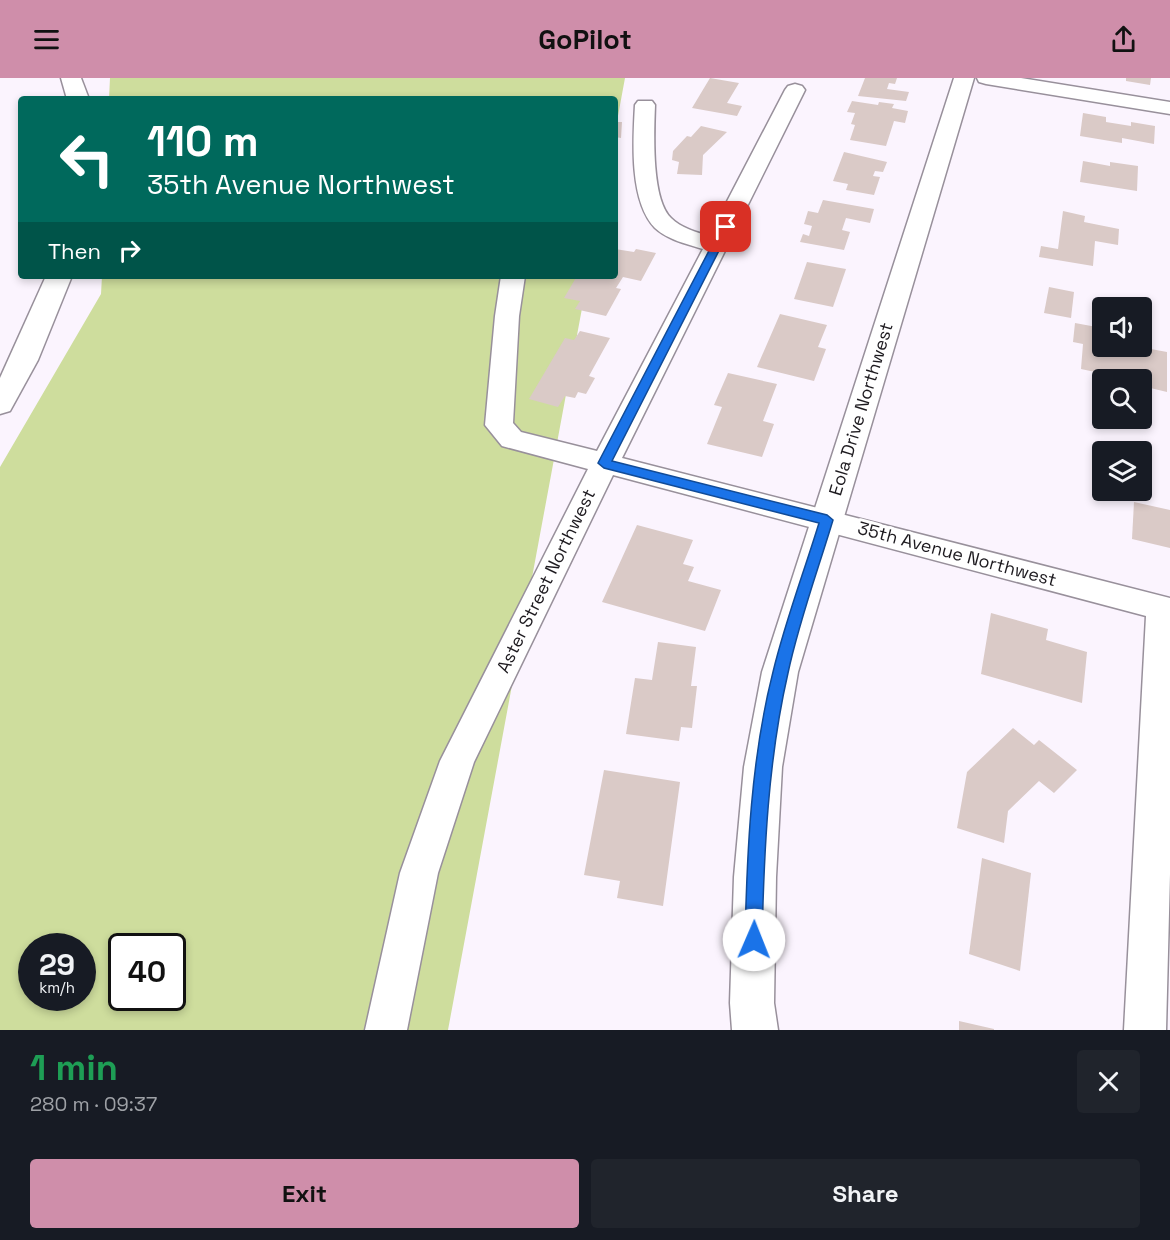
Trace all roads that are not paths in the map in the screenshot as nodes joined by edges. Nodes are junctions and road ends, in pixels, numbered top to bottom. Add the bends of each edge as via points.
1 (71, 78) edge
2 (964, 78) edge
3 (986, 78) edge
4 (795, 90) dead end
5 (77, 96) edge
6 (645, 105) dead end
7 (1170, 108) edge
8 (716, 246) junction
9 (58, 279) edge
10 (513, 279) edge
11 (0, 404) edge
12 (604, 463) junction
13 (827, 520) junction
14 (1166, 609) edge
15 (1154, 1009) edge
16 (386, 1030) edge
17 (755, 1030) edge

1 - 5 street
2 - 13 street, Eola Drive Northwest
3 - 7 street
4 - 8 street, Aster Street Northwest
6 - 8 street via 643,143 647,180 661,221 682,234
8 - 12 street, Aster Street Northwest
9 - 11 street via 24,360
10 - 12 street, 35th Avenue Northwest via 499,425 512,439
12 - 13 street, 35th Avenue Northwest
12 - 16 street, Aster Street Northwest via 457,761 419,873
13 - 14 street, 35th Avenue Northwest
13 - 17 street, Eola Drive Northwest via 780,672 763,767 755,877
14 - 15 street

